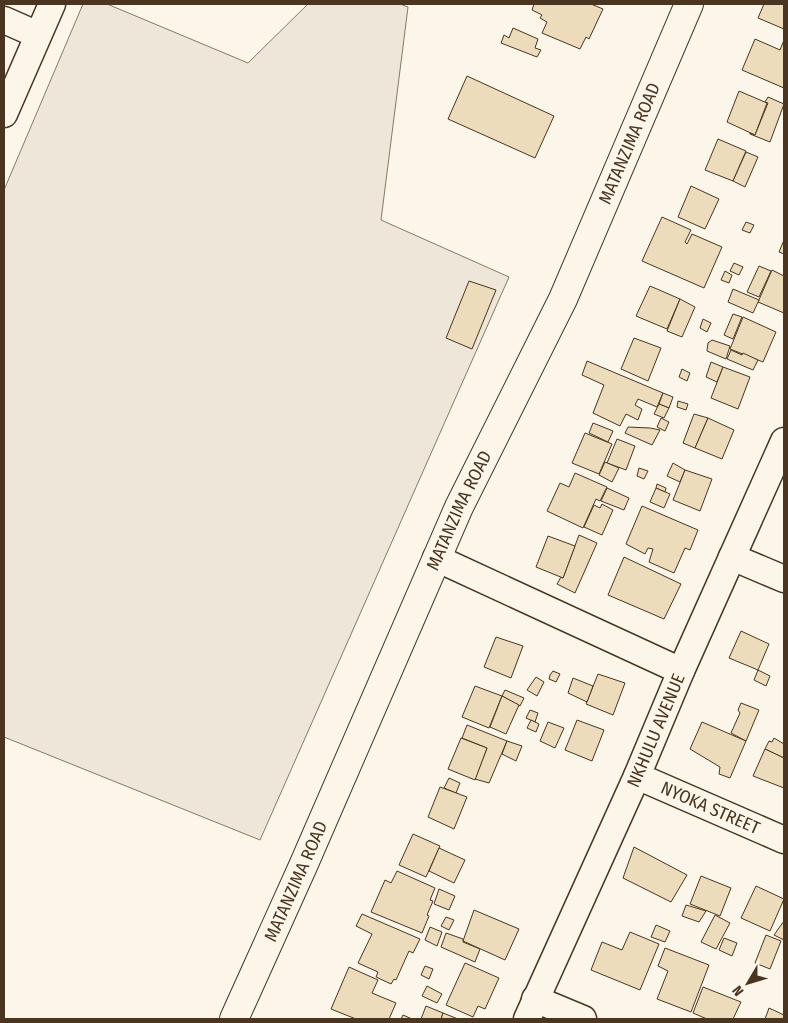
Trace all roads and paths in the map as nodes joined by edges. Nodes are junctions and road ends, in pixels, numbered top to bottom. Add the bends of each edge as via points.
1 (52, 4) edge
2 (689, 4) edge
3 (4, 20) edge
4 (38, 35) junction
5 (4, 114) edge
6 (784, 441) edge
7 (732, 557) junction
8 (436, 558) junction
9 (784, 580) edge
10 (681, 671) junction
11 (637, 776) junction
12 (784, 840) edge
13 (531, 1009) edge
14 (234, 1019) edge
15 (583, 1019) edge

1 - 4 street
2 - 8 street, MATANZIMA ROAD via 563,299
3 - 4 street
4 - 5 street
6 - 7 street, NKHULU AVENUE
7 - 9 street
7 - 10 street, NKHULU AVENUE
8 - 10 street
8 - 14 street, MATANZIMA ROAD
10 - 11 street, NKHULU AVENUE
11 - 12 street, NYOKA STREET
11 - 13 street, NKHULU AVENUE
13 - 15 street

